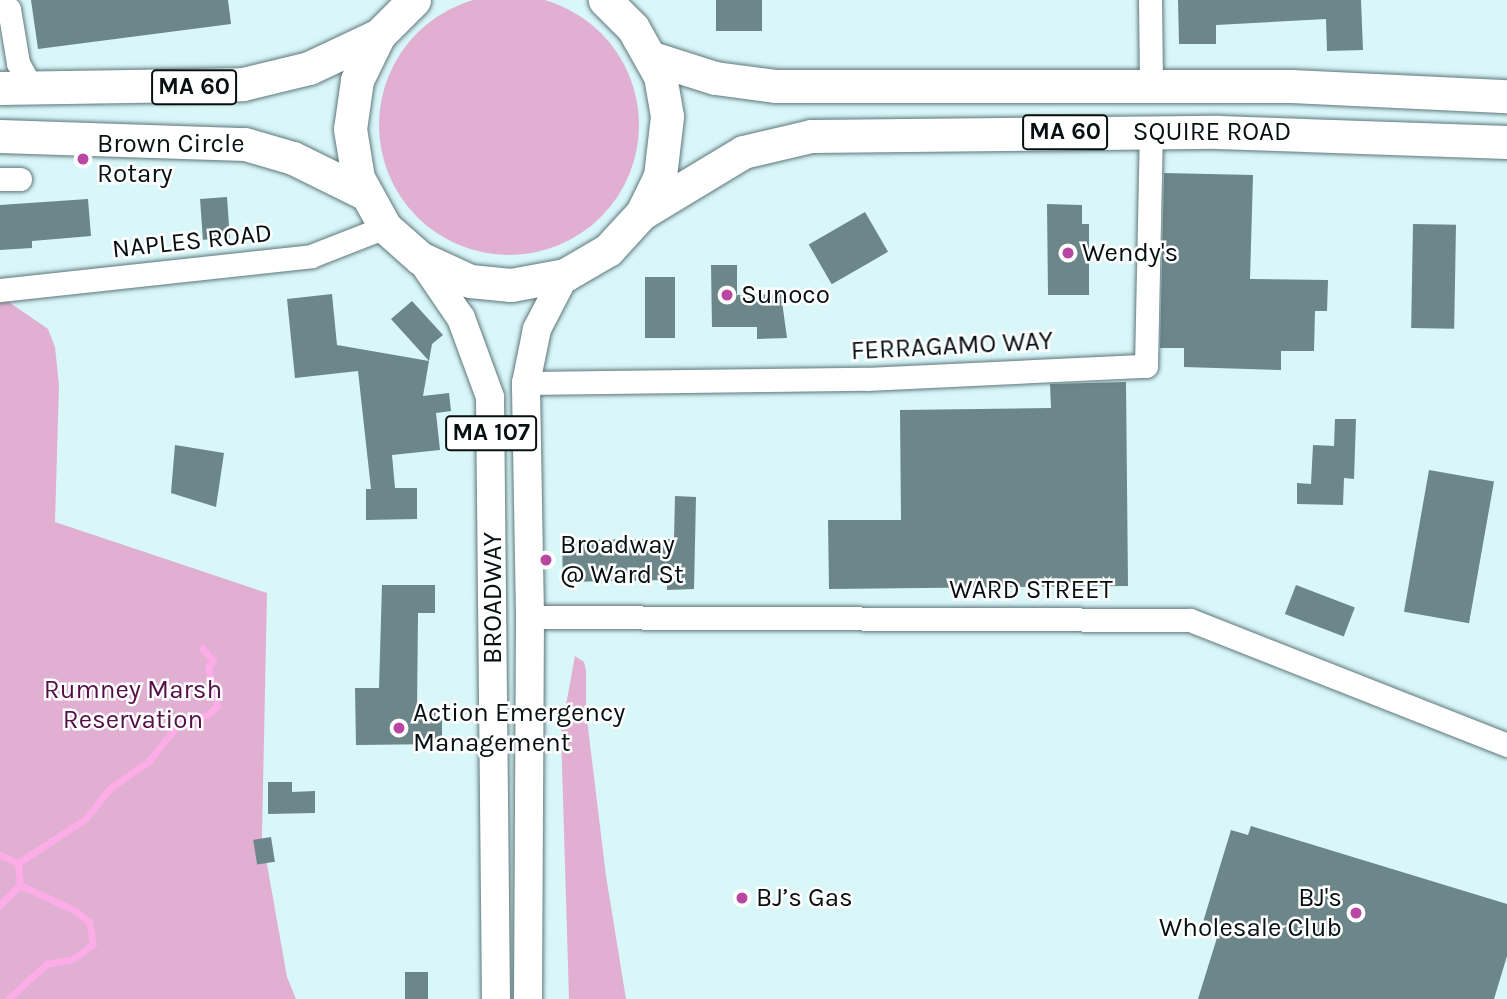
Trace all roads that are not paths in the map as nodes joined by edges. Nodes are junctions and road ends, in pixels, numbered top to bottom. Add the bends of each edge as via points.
1 (414, 0) edge
2 (605, 0) edge
3 (1150, 0) edge
4 (13, 9) edge
5 (379, 35) junction
6 (652, 58) junction
7 (1151, 85) junction
8 (0, 88) edge
9 (33, 90) junction
10 (1507, 96) edge
11 (1151, 132) junction
12 (0, 136) edge
13 (1507, 142) edge
14 (364, 193) junction
15 (642, 213) junction
16 (386, 227) junction
17 (420, 258) junction
18 (565, 275) junction
19 (0, 289) edge
20 (526, 383) junction
21 (530, 617) junction
22 (1507, 745) edge
23 (496, 999) edge
24 (528, 999) edge

1 - 5 highway, MA 60
2 - 6 highway via 634,28
3 - 7 street
4 - 9 street via 18,63
5 - 9 highway, MA 60 via 309,68 258,81
5 - 14 highway via 363,64 350,112 351,145
6 - 7 highway, SQUIRE ROAD / MA 60 via 715,78 776,86
6 - 15 highway via 665,96 667,137 660,176
7 - 10 highway, SQUIRE ROAD / MA 60
8 - 9 highway, MA 60
11 - 13 highway, SQUIRE ROAD / MA 60
11 - 15 highway, SQUIRE ROAD / MA 60 via 888,133 784,139 726,160
11 - 20 street, FERRAGAMO WAY via 1146,366 866,379
12 - 14 highway, MA 60 via 245,144 293,158
14 - 16 highway, MA 60
15 - 18 highway, MA 60 via 608,250
16 - 17 highway, MA 60
16 - 19 street, NAPLES ROAD via 311,256
17 - 18 highway, MA 60 via 444,272 484,284 525,285
17 - 23 main road, BROADWAY / MA 107 via 461,318 490,397
18 - 20 main road, BROADWAY / MA 107 via 537,328
20 - 21 main road, BROADWAY / MA 107
21 - 22 street, WARD STREET via 1179,619
21 - 24 main road, BROADWAY / MA 107

